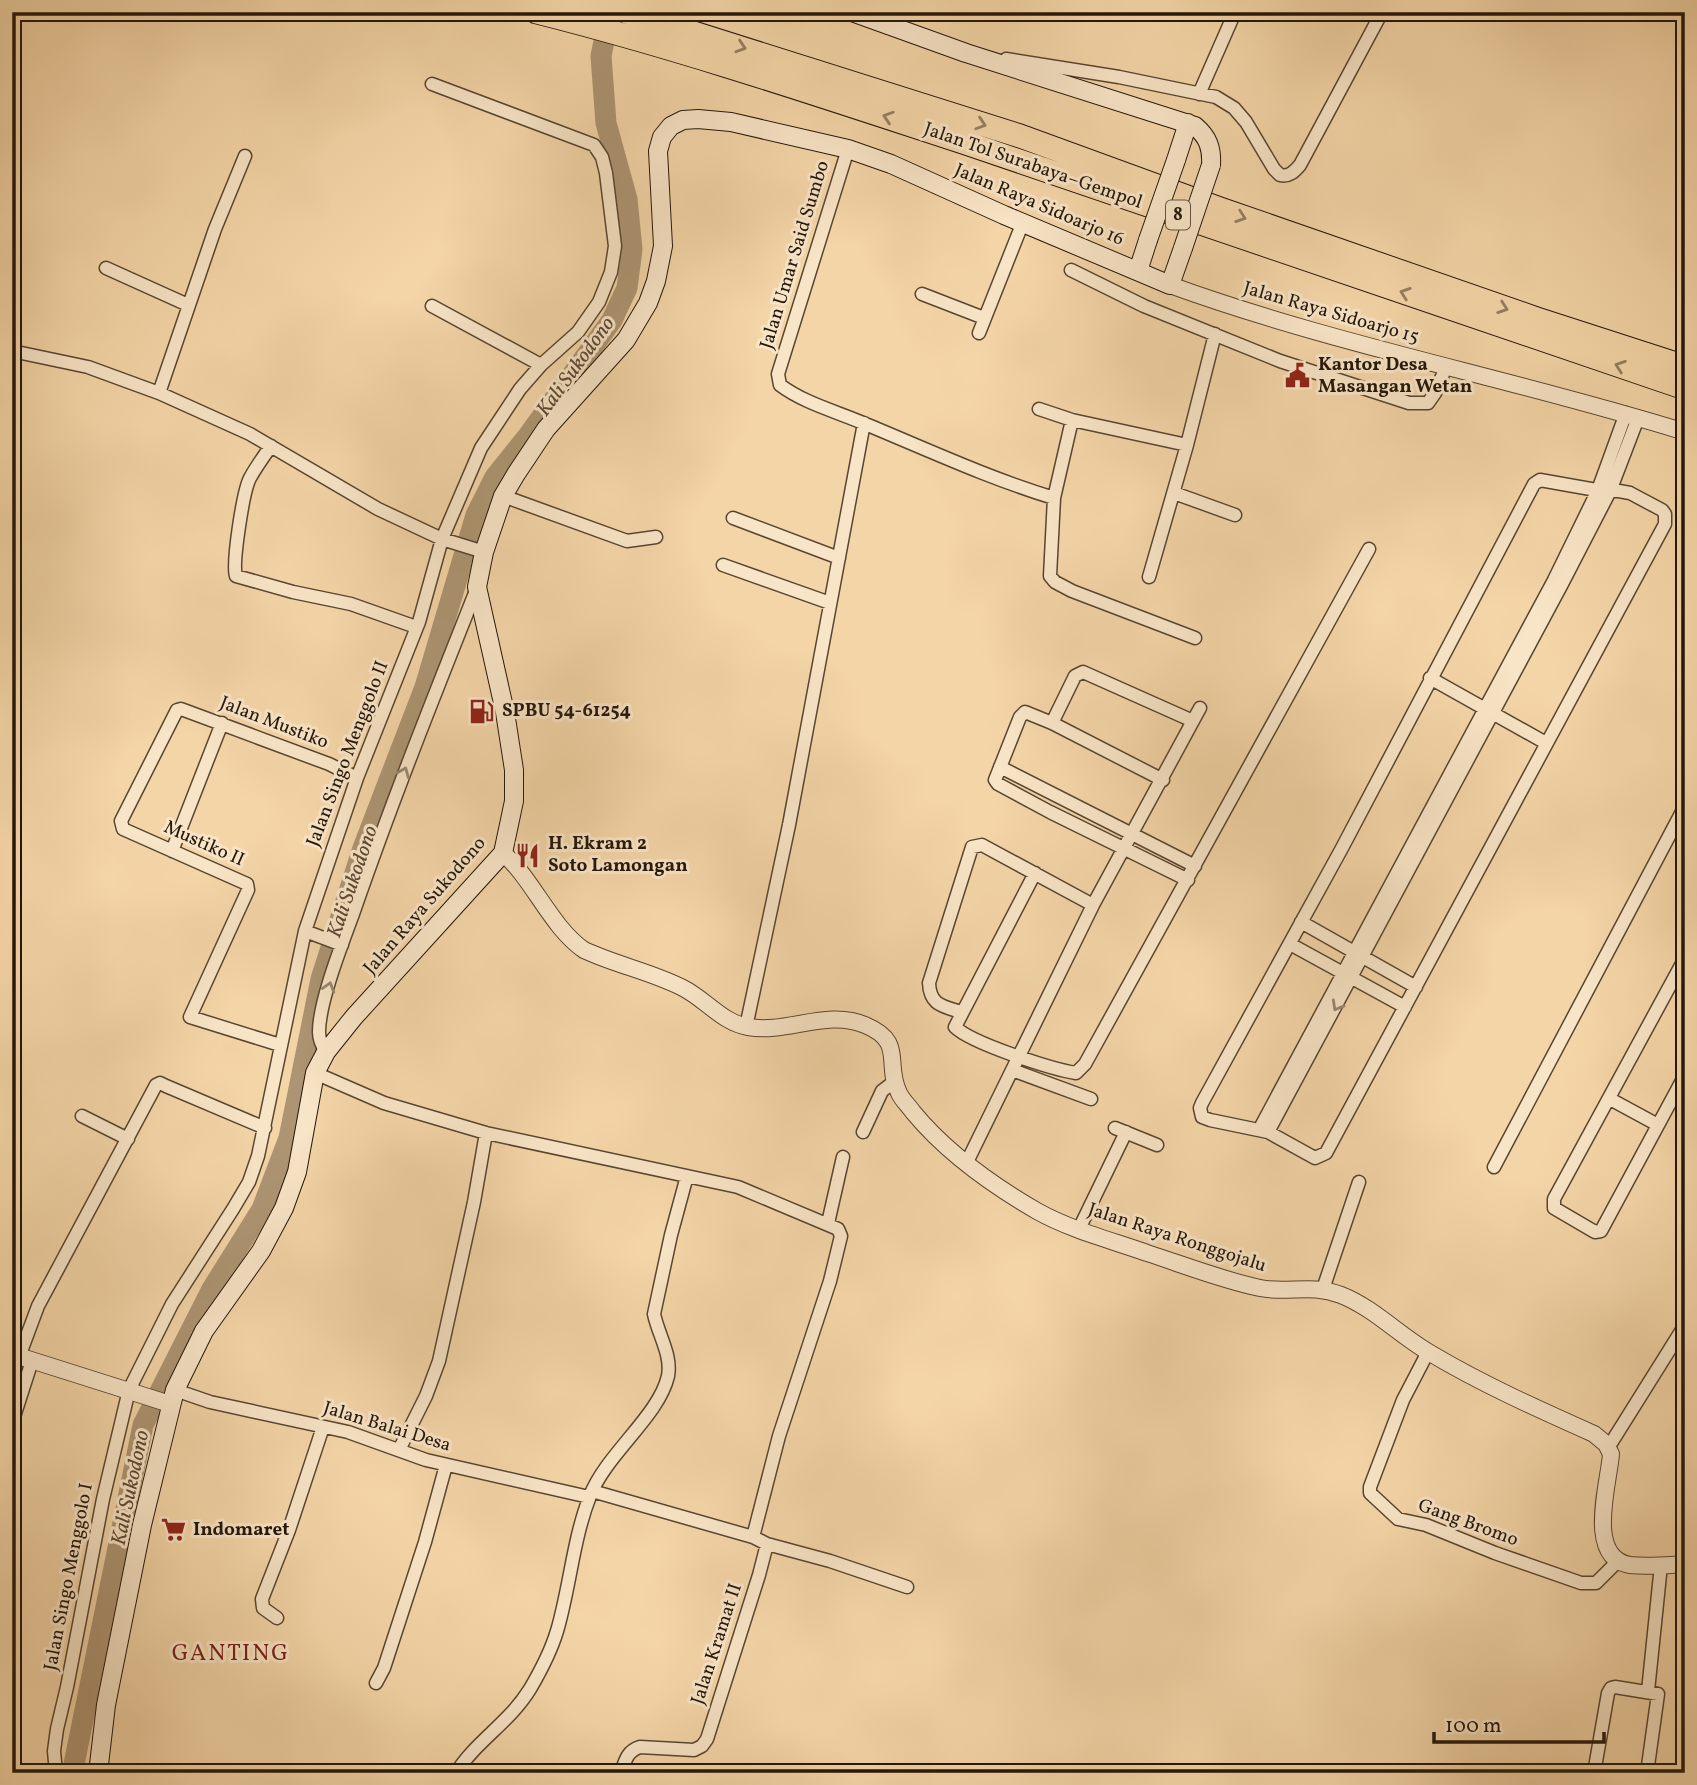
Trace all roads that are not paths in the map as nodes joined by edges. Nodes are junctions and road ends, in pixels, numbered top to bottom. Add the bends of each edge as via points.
1 (537, 12) edge
2 (627, 12) edge
3 (852, 12) edge
4 (1235, 12) edge
5 (1382, 12) edge
6 (878, 16) edge
7 (673, 36) junction
8 (966, 53) junction
9 (432, 84) dead end
10 (1199, 94) junction
11 (1188, 123) junction
12 (848, 149) junction
13 (245, 156) dead end
14 (891, 164) joint
15 (1023, 222) junction
16 (106, 268) dead end
17 (1071, 270) dead end
18 (1138, 271) junction
19 (1170, 285) junction
20 (922, 294) dead end
21 (188, 305) junction
22 (432, 306) dead end
23 (984, 318) junction
24 (979, 332) dead end
25 (1215, 334) junction
26 (12, 351) edge
27 (541, 365) junction
28 (1446, 367) junction
29 (1685, 368) edge
30 (1685, 388) edge
31 (159, 393) junction
32 (1039, 409) dead end
33 (1632, 415) junction
34 (1072, 420) junction
35 (864, 423) junction
36 (1685, 432) edge
37 (1187, 445) junction
38 (271, 446) junction
39 (1604, 490) junction
40 (1174, 493) junction
41 (503, 496) junction
42 (1054, 498) junction
43 (1235, 515) dead end
44 (733, 518) dead end
45 (656, 537) dead end
46 (446, 540) junction
47 (1369, 549) dead end
48 (480, 551) junction
49 (839, 558) junction
50 (723, 565) dead end
51 (1149, 577) dead end
52 (477, 587) junction
53 (830, 603) junction
54 (416, 627) junction
55 (1195, 638) dead end
56 (1430, 678) junction
57 (1200, 708) dead end
58 (177, 710) joint
59 (1490, 711) junction
60 (1194, 721) junction
61 (222, 723) junction
62 (1052, 723) junction
63 (1546, 743) junction
64 (1000, 767) junction
65 (357, 778) junction
66 (1163, 780) junction
67 (1685, 806) edge
68 (1131, 835) junction
69 (1125, 848) junction
70 (172, 851) junction
71 (503, 853) junction
72 (1195, 866) junction
73 (1035, 873) junction
74 (1188, 880) junction
75 (1094, 905) junction
76 (1301, 922) junction
77 (307, 932) junction
78 (341, 944) junction
79 (1290, 944) junction
80 (1358, 955) junction
81 (1685, 958) edge
82 (1348, 975) junction
83 (1416, 987) junction
84 (1405, 1007) junction
85 (961, 1012) junction
86 (746, 1027) junction
87 (280, 1045) junction
88 (326, 1052) junction
89 (1018, 1055) junction
90 (1012, 1070) junction
91 (315, 1073) junction
92 (1685, 1076) edge
93 (895, 1080) junction
94 (1091, 1098) dead end
95 (1610, 1099) junction
96 (82, 1116) dead end
97 (1658, 1125) junction
98 (265, 1128) junction
99 (1264, 1131) junction
100 (863, 1132) dead end
101 (486, 1133) junction
102 (128, 1139) junction
103 (1157, 1145) dead end
104 (844, 1157) dead end
105 (966, 1164) junction
106 (1494, 1167) dead end
107 (687, 1176) junction
108 (1359, 1182) dead end
109 (828, 1223) junction
110 (1079, 1229) junction
111 (1323, 1289) junction
112 (1685, 1325) edge
113 (1428, 1352) junction
114 (21, 1357) edge
115 (132, 1391) junction
116 (170, 1399) junction
117 (12, 1423) edge
118 (323, 1427) junction
119 (1608, 1448) junction
120 (399, 1450) junction
121 (446, 1465) junction
122 (590, 1494) junction
123 (753, 1537) junction
124 (767, 1544) junction
125 (1618, 1561) junction
126 (1685, 1564) edge
127 (1661, 1565) junction
128 (907, 1587) dead end
129 (277, 1618) dead end
130 (376, 1682) dead end
131 (1648, 1691) junction
132 (56, 1773) edge
133 (98, 1773) edge
134 (456, 1773) edge
135 (621, 1773) edge
136 (1594, 1773) edge
137 (1647, 1773) edge

1 - 7 highway, Jalan Tol Surabaya–Gempol / 8
2 - 7 highway, Jalan Tol Surabaya–Gempol / 8
3 - 6 main road
4 - 10 street
5 - 10 street via 1295,172 1280,175 1234,108 1216,97
6 - 8 main road
7 -> 29 highway, Jalan Tol Surabaya–Gempol / 8 via 1020,136
30 -> 7 highway, Jalan Tol Surabaya–Gempol / 8 via 1044,169
8 - 10 street
8 - 11 main road
9 - 27 street, Jalan Singo Menggolo II via 584,140 598,150 606,173 615,246 611,272 599,302 578,332
11 - 18 main road, bridge
11 - 19 main road, bridge via 1205,134 1211,165
12 - 14 main road, Jalan Raya Sukodono
12 - 35 street, Jalan Umar Said Sumbo via 778,374 780,385 790,392
12 - 41 main road, Jalan Raya Sukodono via 731,122 683,120 671,127 658,151 663,246 648,303 626,340 546,429
13 - 21 street
14 - 15 main road, Jalan Raya Sidoarjo 16
15 - 18 main road, Jalan Raya Sidoarjo 16
15 - 23 street
16 - 21 street
17 - 25 street
18 - 19 main road, Jalan Raya Sidoarjo 16
19 - 28 street, Jalan Raya Sidoarjo 15 via 1233,308
20 - 23 street
21 - 31 street
22 - 27 street
23 - 24 street
25 - 28 street via 1280,362 1409,403 1428,403
25 - 37 street
26 - 31 street via 88,367
27 - 46 street, Jalan Singo Menggolo II via 481,448
28 - 33 street, Jalan Raya Sidoarjo 15
31 - 38 street
32 - 34 street
33 - 36 street, Jalan Raya Sidoarjo 15
33 - 39 street
34 - 37 street
34 - 42 street
35 - 42 street via 1016,487
35 - 49 street
37 - 40 street
38 - 46 street via 377,509
38 - 54 street via 247,484 236,576 351,604
39 - 56 street via 1545,480 1534,484
39 - 59 street
39 - 63 street via 1630,494 1662,510 1665,524
40 - 43 street
40 - 51 street
41 - 45 street via 627,541
41 - 48 main road, Jalan Raya Sukodono
42 - 55 street via 1049,569 1055,582
44 - 49 street
46 - 48 street
46 - 54 street, Jalan Singo Menggolo II
47 - 72 street
48 - 52 main road, Jalan Raya Sukodono
49 - 53 street
50 - 53 street
52 - 71 main road, Jalan Raya Sukodono via 514,770 514,801
78 -> 52 street via 388,810
53 - 86 street
54 - 65 street, Jalan Singo Menggolo II
56 - 59 street
56 - 76 street
57 - 60 street
58 - 61 street, Jalan Mustiko
58 - 70 street, Mustiko II via 121,821 123,829
59 - 63 street
59 - 80 street
60 - 62 street via 1083,672 1075,676
60 - 66 street
61 - 65 street, Jalan Mustiko
61 - 70 street
62 - 64 street via 1023,713
62 - 66 street
63 - 83 street
64 - 68 street
64 - 69 street via 995,778 998,784
65 - 77 street, Jalan Singo Menggolo II
66 - 68 street
67 - 106 street
68 - 69 street
68 - 72 street
69 - 74 street
69 - 75 street
70 - 87 street, Mustiko II via 248,887 190,1017
71 - 86 street, Jalan Raya Ronggojalu via 575,944 663,978
71 - 88 main road, Jalan Raya Sukodono
72 - 74 street
73 - 75 street
73 - 85 street
73 - 85 street via 982,845 970,850 929,983 936,1003
74 - 89 street via 1080,1070 1070,1072
75 - 89 street
76 - 79 street
76 - 80 street
77 - 78 street
77 - 87 street, Jalan Singo Menggolo II
88 -> 78 street via 319,1032
79 - 82 street
79 - 99 street via 1200,1108 1202,1117 1210,1121
80 - 82 street
80 - 83 street
81 - 95 street
82 - 84 street
82 - 99 street
83 - 84 street
84 - 99 street via 1326,1153 1319,1158 1309,1156
85 - 89 street via 956,1029
86 - 93 street, Jalan Raya Ronggojalu via 833,1020 862,1024 883,1034 892,1047
87 - 98 street, Jalan Singo Menggolo II
88 - 91 main road, Jalan Raya Sukodono
89 - 90 street
90 - 94 street
90 - 105 street
91 - 101 street via 384,1103
91 - 116 main road, Jalan Raya Sukodono via 297,1172 284,1208 261,1251 204,1331
92 - 97 street
93 - 100 street via 882,1091
93 - 105 street, Jalan Raya Ronggojalu via 900,1095 924,1125
95 - 97 street
95 - 97 street via 1553,1203 1554,1208 1595,1232 1604,1228
96 - 102 street
98 - 102 street via 160,1083
98 - 115 street, Jalan Singo Menggolo II via 249,1182 172,1304
101 - 107 street
101 - 120 street via 439,1361
102 - 114 street via 38,1307
103 - 110 street via 1120,1130
104 - 109 street
105 - 110 street, Jalan Raya Ronggojalu via 1008,1194
107 - 109 street via 738,1187
107 - 122 street via 654,1314 667,1353 668,1374 658,1402 621,1446
108 - 111 street
109 - 123 street via 838,1228 841,1236
110 - 111 street, Jalan Raya Ronggojalu via 1261,1288
111 - 113 street, Jalan Raya Ronggojalu via 1345,1296
112 - 119 street
113 - 119 street, Jalan Raya Ronggojalu via 1594,1434
113 - 125 street, Gang Bromo via 1404,1401 1370,1493 1398,1519 1426,1525 1581,1583 1596,1583
114 - 115 street
114 - 117 street
115 - 116 street
115 - 132 street, Jalan Singo Menggolo I via 103,1499 57,1729
116 - 118 street, Jalan Balai Desa via 210,1402
116 - 133 main road, Jalan Raya Sukodono via 108,1692
118 - 120 street, Jalan Balai Desa
118 - 129 street via 262,1599 263,1608
119 - 125 street via 1602,1529
120 - 121 street, Jalan Balai Desa
121 - 122 street, Jalan Balai Desa
121 - 130 street via 425,1542
122 - 123 street, Jalan Balai Desa
122 - 134 street via 556,1634 545,1660 510,1716 475,1747
123 - 124 street, Jalan Balai Desa
124 - 128 street, Jalan Balai Desa
124 - 135 street, Jalan Kramat II via 702,1746 694,1750 640,1747 627,1756
125 - 127 street
126 - 127 street
127 - 131 street
131 - 136 street via 1609,1690
131 - 137 street via 1658,1696

